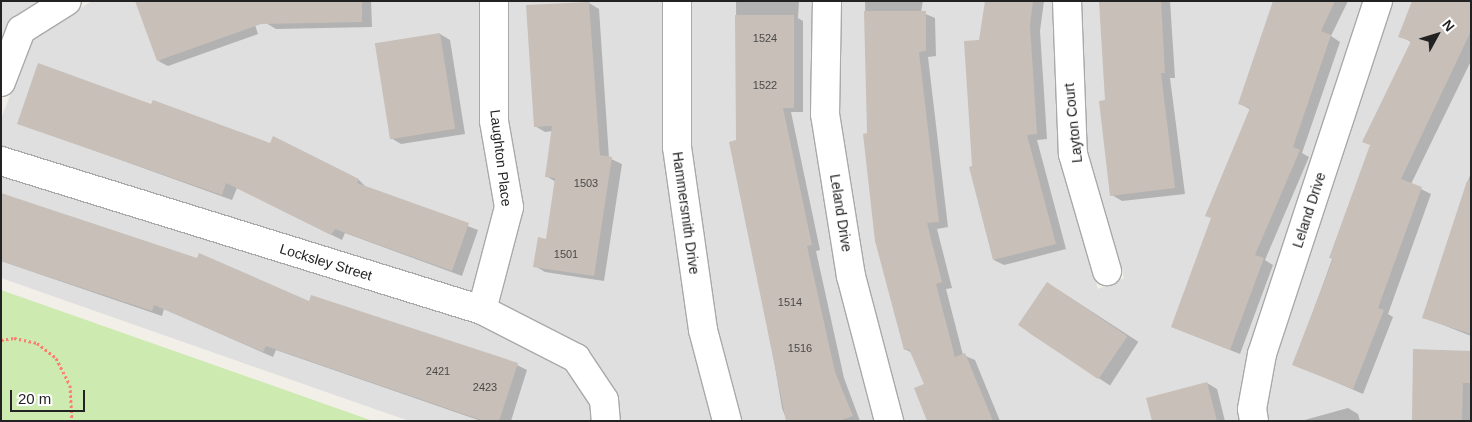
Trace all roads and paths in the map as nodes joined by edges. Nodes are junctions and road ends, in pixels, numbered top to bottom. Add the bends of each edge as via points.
1 (68, 1) edge
2 (494, 1) edge
3 (676, 1) edge
4 (827, 1) edge
5 (1067, 1) edge
6 (1378, 1) edge
7 (1, 82) edge
8 (1, 161) edge
9 (1107, 271) dead end
10 (482, 310) junction
11 (1, 340) edge
12 (72, 421) edge
13 (606, 421) edge
14 (727, 421) edge
15 (888, 421) edge
16 (1254, 421) edge

1 - 7 street via 21,30
2 - 10 street, Laughton Place via 494,122 509,207
3 - 14 street, Hammersmith Drive via 677,147 703,330
4 - 15 street, Leland Drive via 826,114 852,276
5 - 9 street, Layton Court via 1073,154
6 - 16 street, Leland Drive via 1262,354 1252,409
8 - 10 street, Locksley Street
10 - 13 street, Locksley Street via 576,358 604,400
11 - 12 path via 14,338 37,344 56,358 70,385

